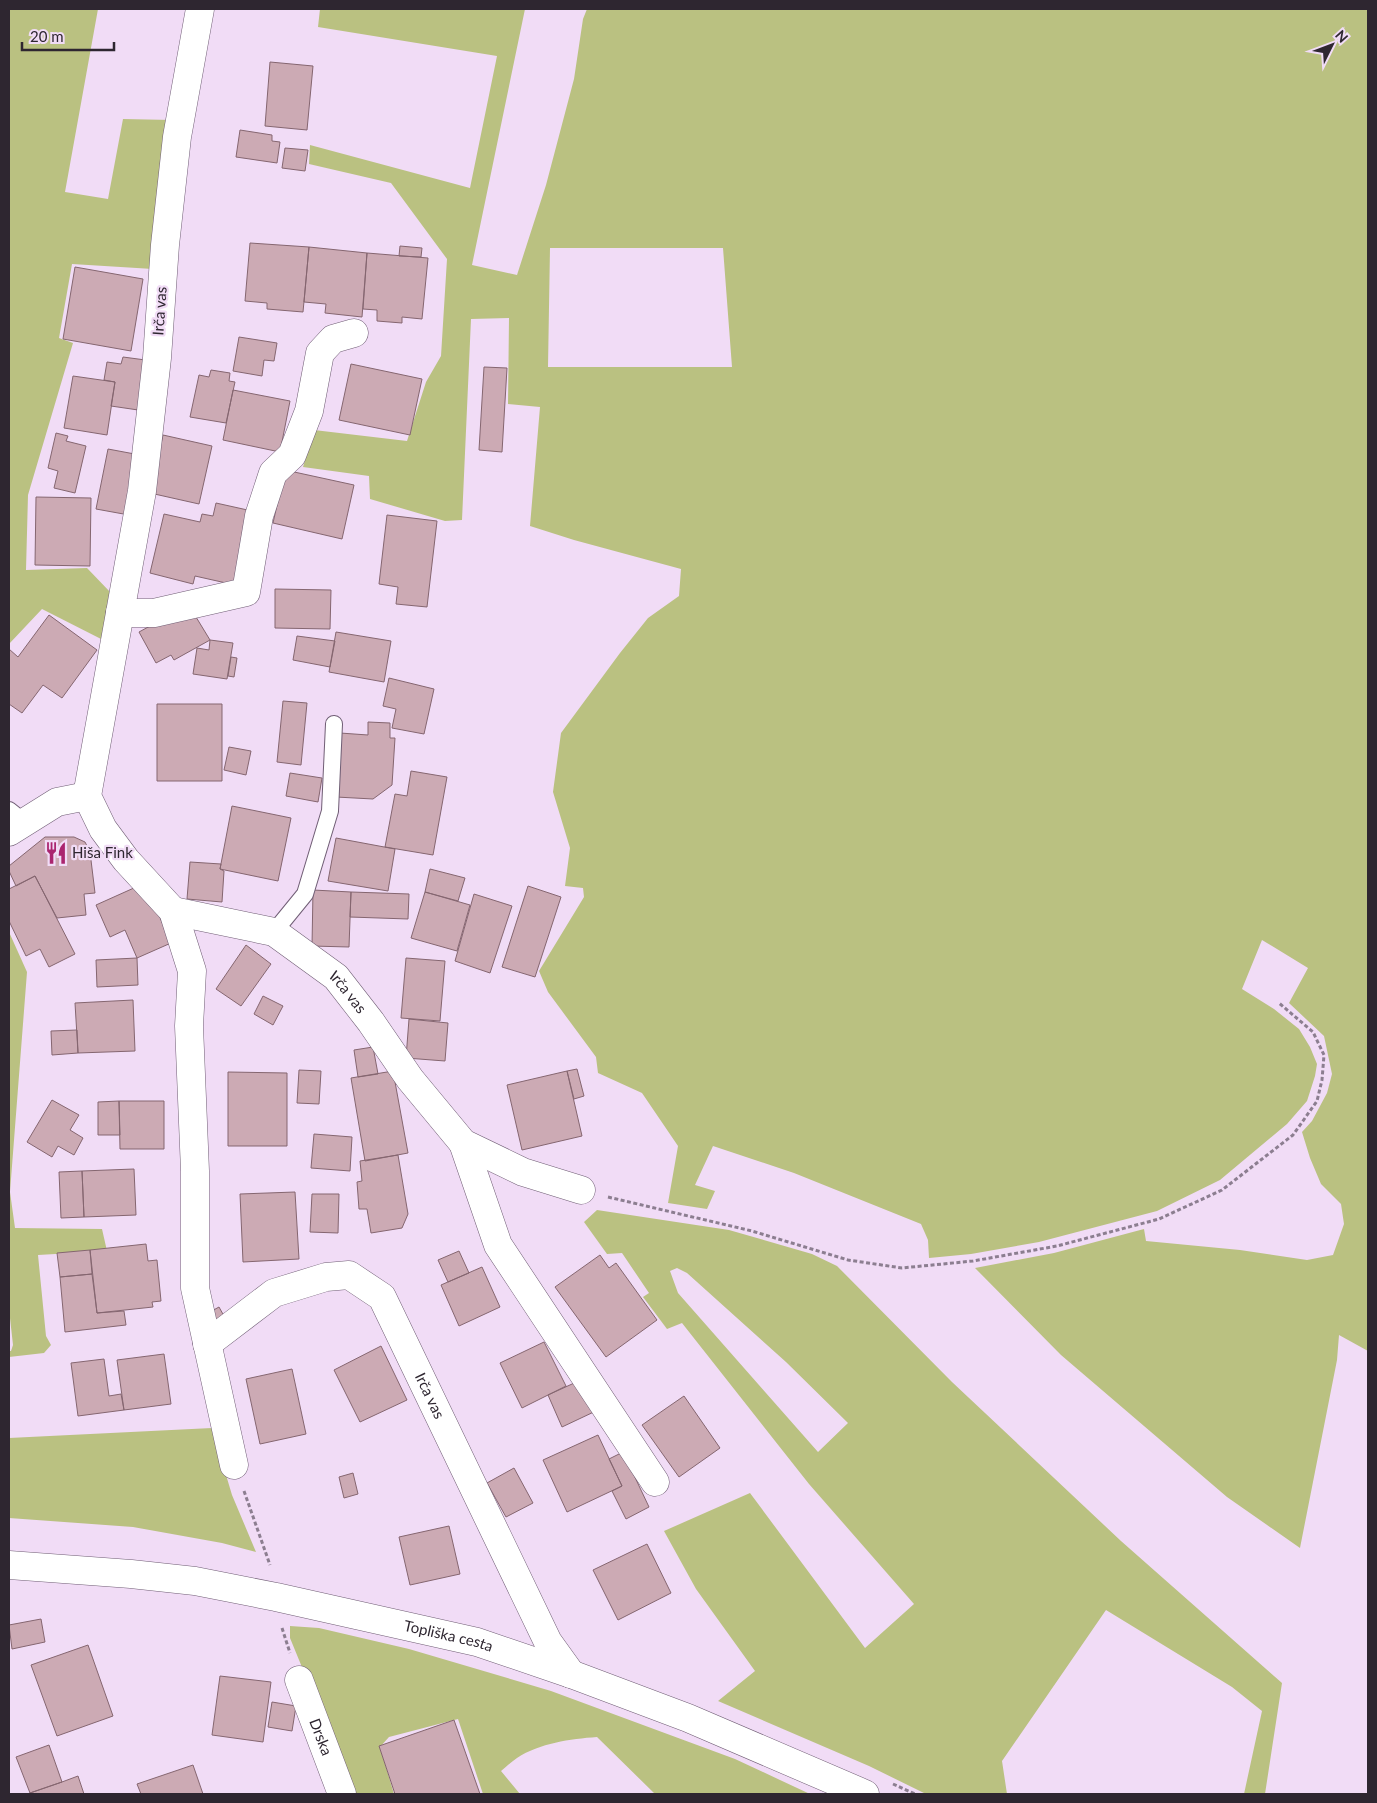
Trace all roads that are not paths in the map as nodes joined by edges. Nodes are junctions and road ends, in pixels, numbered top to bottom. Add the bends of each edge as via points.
1 (200, 9) edge
2 (354, 333) dead end
3 (120, 613) junction
4 (334, 724) dead end
5 (87, 796) junction
6 (14, 821) edge
7 (173, 910) junction
8 (274, 932) junction
9 (463, 1143) junction
10 (581, 1190) road end
11 (207, 1344) junction
12 (234, 1465) road end
13 (656, 1482) dead end
14 (9, 1565) edge
15 (571, 1674) junction
16 (299, 1680) dead end
17 (342, 1794) edge
18 (865, 1794) edge

1 - 3 street, Irča vas via 177,137 144,482
2 - 3 street via 333,339 320,353 309,411 292,456 273,473 259,516 246,592 154,613
3 - 5 street, Irča vas
4 - 8 lane via 330,811 305,894
5 - 6 street via 57,802
5 - 7 street via 103,829 126,860
7 - 8 street, Irča vas
7 - 11 street via 192,971 189,1026 196,1288
8 - 9 street, Irča vas via 336,977 410,1080
9 - 10 street, Irča vas via 522,1172
9 - 13 street via 498,1245
11 - 12 street
11 - 15 street, Irča vas via 274,1293 326,1277 349,1274 382,1297 548,1642
14 - 15 street, Topliška cesta via 195,1581 258,1593 477,1642
15 - 18 street, Topliška cesta via 688,1718
16 - 17 street, Drska

